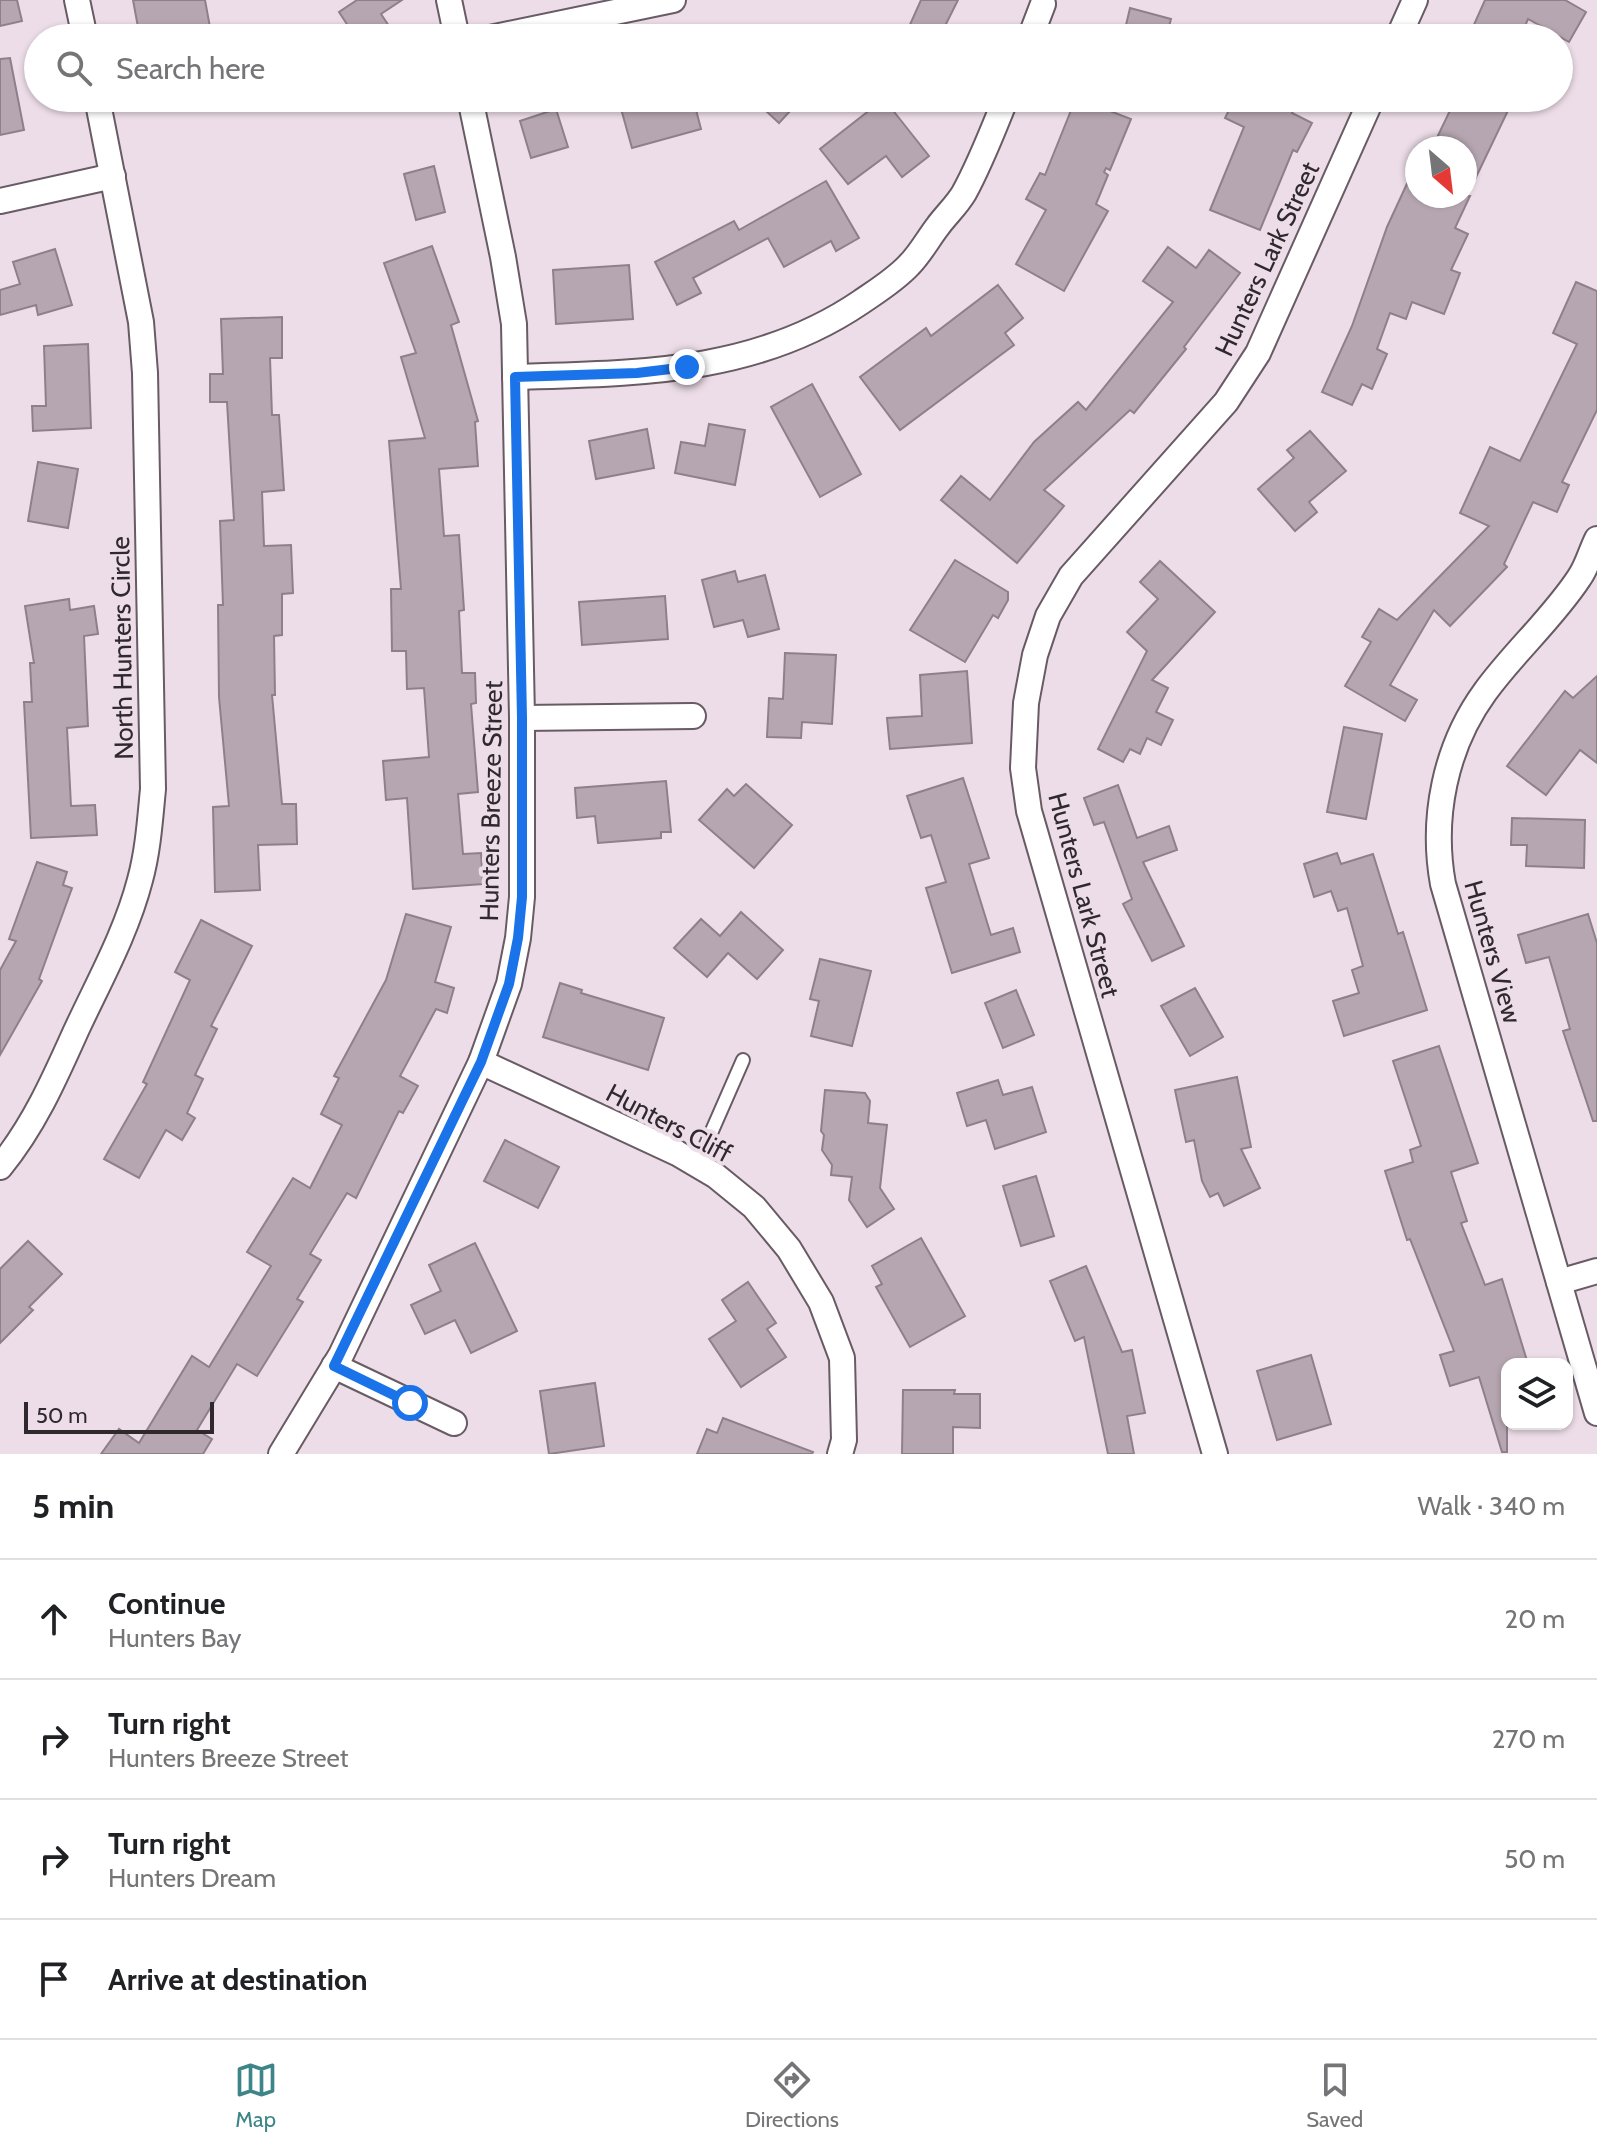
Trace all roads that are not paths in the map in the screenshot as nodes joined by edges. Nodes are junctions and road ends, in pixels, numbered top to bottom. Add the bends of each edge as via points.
1 (77, 0) edge
2 (449, 0) edge
3 (673, 0) edge
4 (1415, 0) edge
5 (1043, 4) dead end
6 (82, 24) edge
7 (454, 24) edge
8 (557, 24) edge
9 (1035, 24) edge
10 (1404, 24) edge
11 (100, 112) edge
12 (473, 112) edge
13 (1000, 112) edge
14 (1366, 112) edge
15 (113, 176) junction
16 (0, 201) edge
17 (515, 377) junction
18 (1597, 539) edge
19 (693, 716) dead end
20 (522, 718) junction
21 (743, 1060) dead end
22 (481, 1062) junction
23 (697, 1165) junction
24 (0, 1167) edge
25 (1597, 1271) edge
26 (1559, 1282) junction
27 (334, 1366) junction
28 (1597, 1413) edge
29 (454, 1423) dead end
30 (281, 1454) edge
31 (840, 1454) edge
32 (1215, 1454) edge

1 - 6 street
2 - 7 street
3 - 8 street
4 - 10 street
5 - 9 street
11 - 15 street, North Hunters Circle
12 - 17 street, Hunters Breeze Street via 506,271
13 - 17 street via 962,196 910,264 843,314 781,344 728,360 637,373
14 - 32 street, Hunters Lark Street via 1258,353 1226,402 1071,576 1048,616 1026,703 1023,768 1029,811
15 - 16 street
15 - 24 street, North Hunters Circle via 141,322 145,373 153,789 149,835 126,924 48,1091
17 - 20 street, Hunters Breeze Street
18 - 26 street, Hunters View via 1580,577 1484,693 1444,779 1440,819 1443,884
19 - 20 street
20 - 22 street, Hunters Breeze Street via 518,938 509,984
21 - 23 lane
22 - 23 street, Hunters Cliff
22 - 27 street, Hunters Breeze Street
23 - 31 street, Hunters Cliff via 754,1207 789,1249 821,1302 842,1358
25 - 26 street
26 - 28 street, Hunters View
27 - 29 street
27 - 30 street, Hunters Breeze Street

